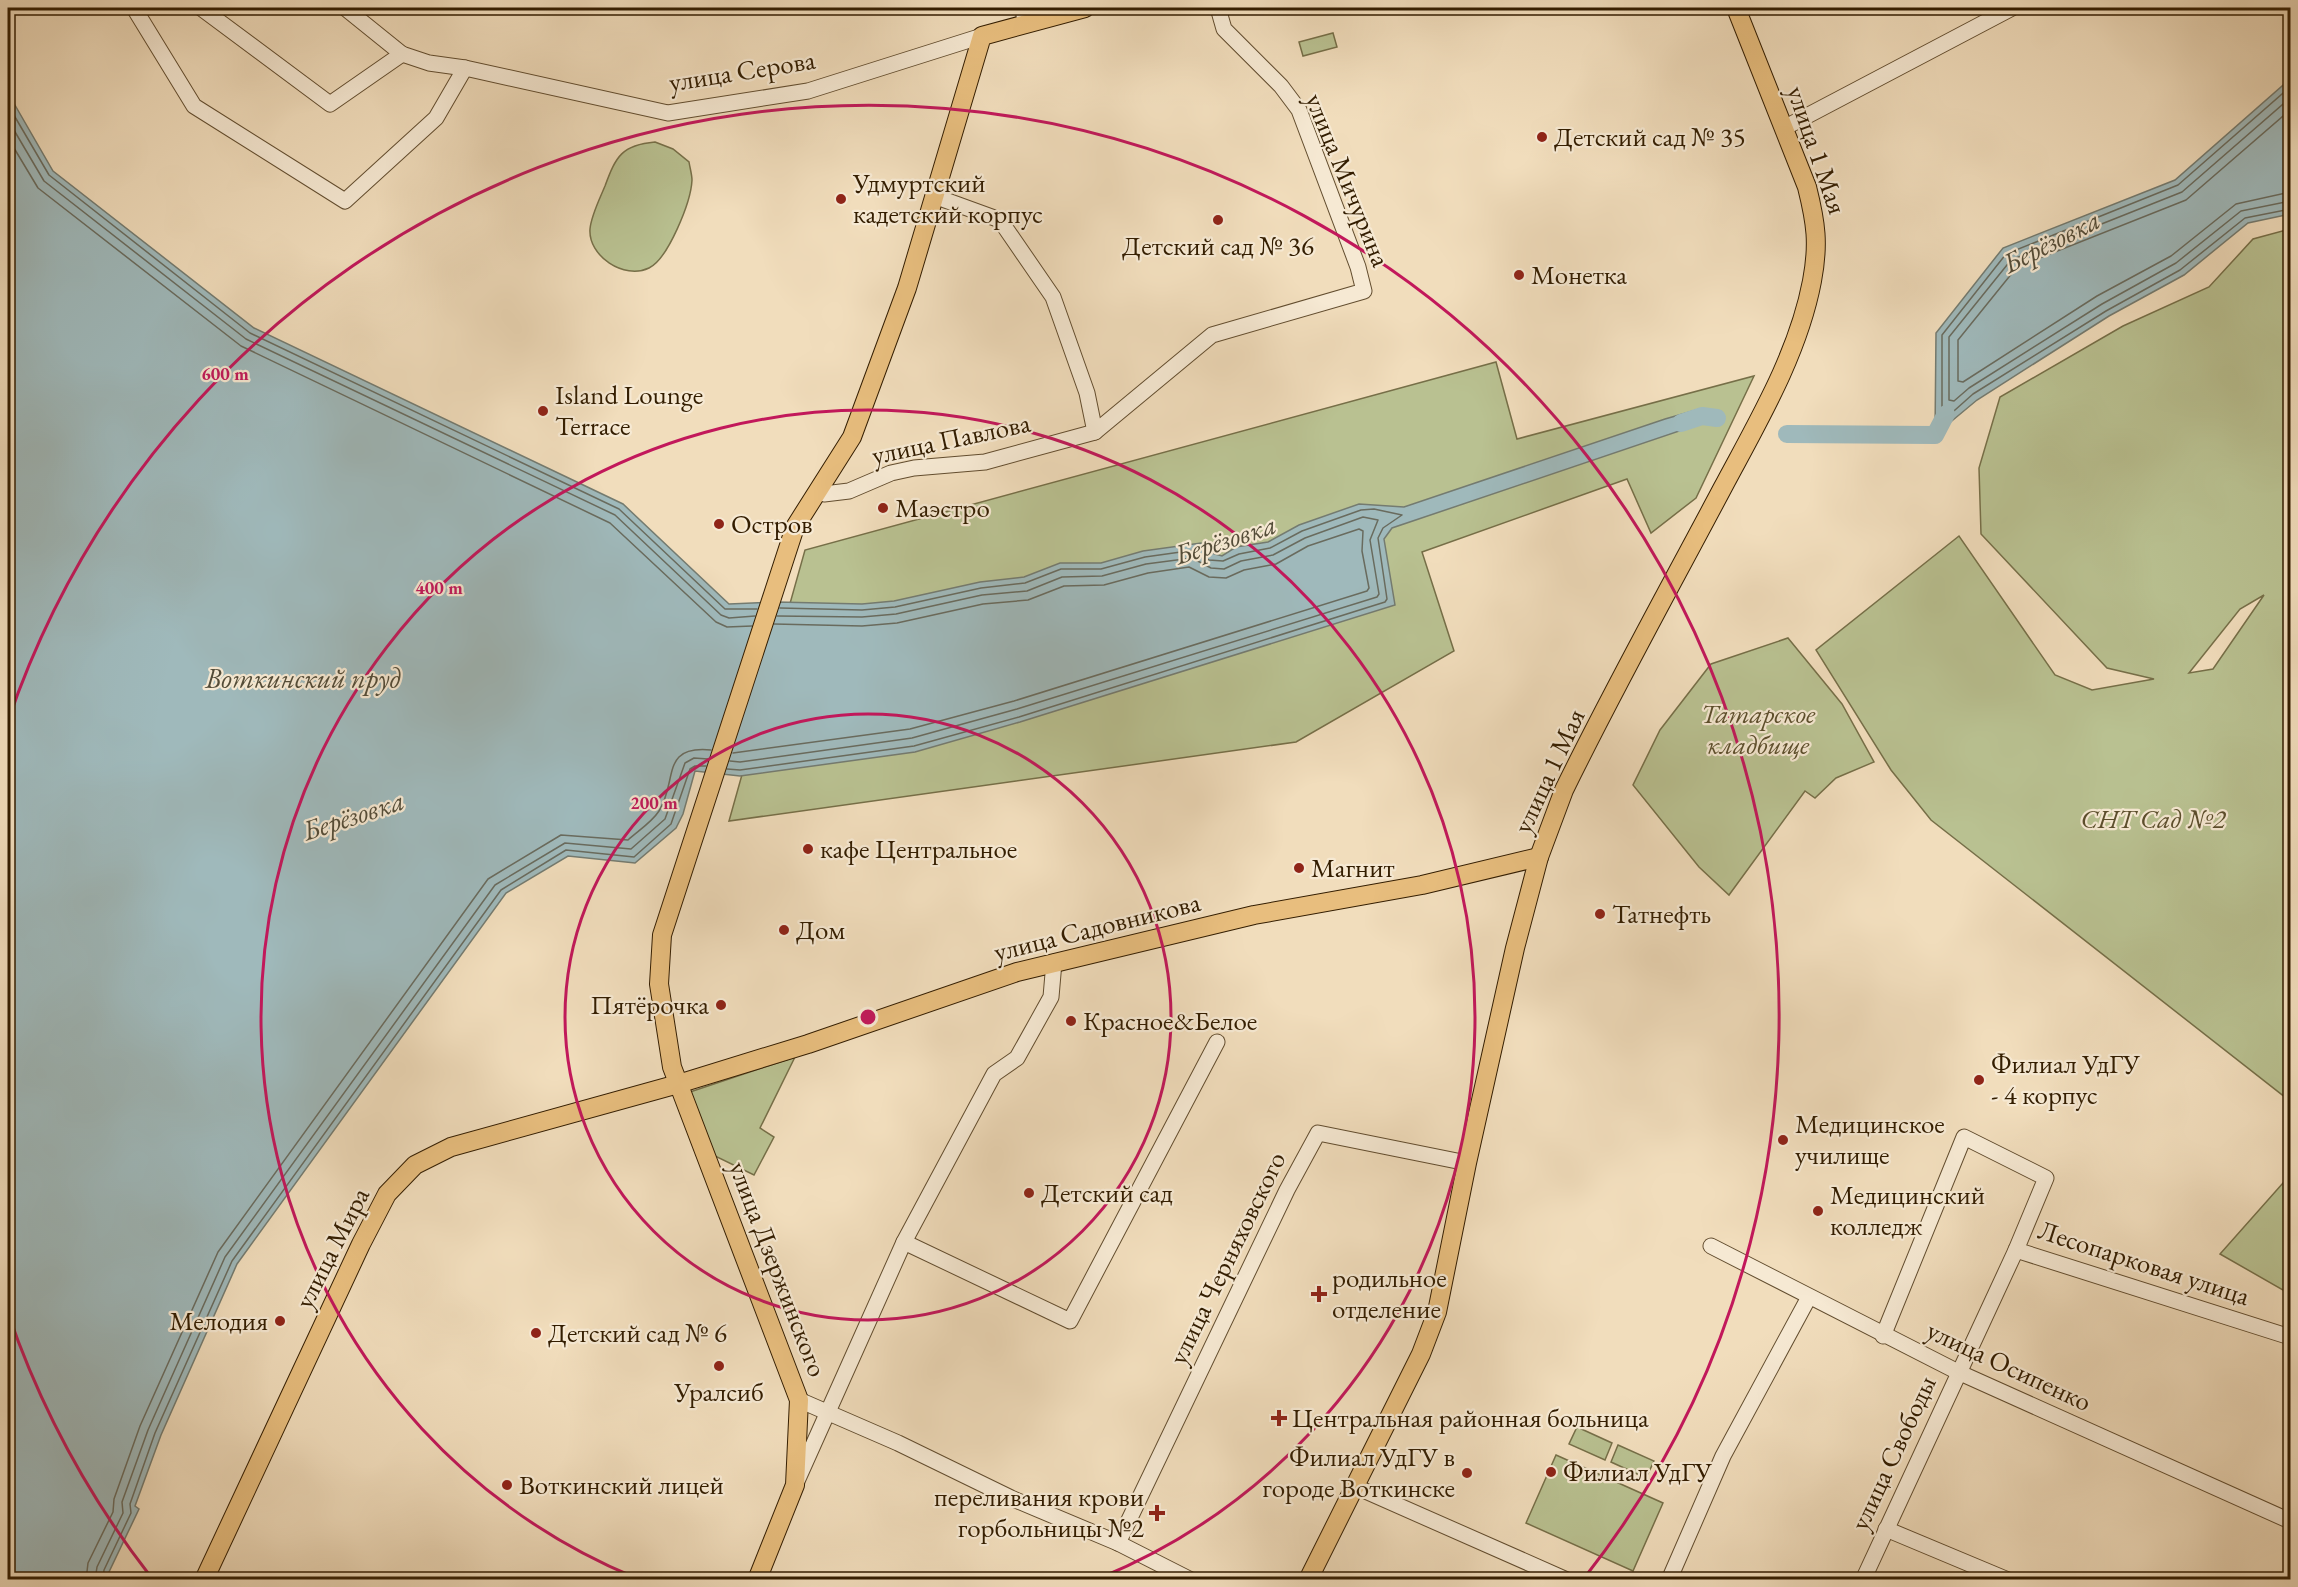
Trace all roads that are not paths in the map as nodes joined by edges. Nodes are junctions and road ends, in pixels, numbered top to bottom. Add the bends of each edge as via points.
1 (201, 8) edge
2 (345, 8) edge
3 (1085, 8) edge
4 (1218, 8) edge
5 (1736, 8) edge
6 (2012, 8) edge
7 (141, 10) edge
8 (1024, 15) edge
9 (982, 36) junction
10 (402, 54) junction
11 (465, 68) junction
12 (1784, 128) junction
13 (934, 196) junction
14 (1197, 349) joint
15 (1095, 432) junction
16 (818, 492) junction
17 (1539, 857) junction
18 (1054, 962) junction
19 (1217, 1042) dead end
20 (678, 1084) junction
21 (1467, 1163) junction
22 (904, 1242) junction
23 (1711, 1246) dead end
24 (2016, 1250) junction
25 (1809, 1298) junction
26 (1883, 1336) junction
27 (2290, 1337) edge
28 (1958, 1372) junction
29 (799, 1400) junction
30 (827, 1412) junction
31 (795, 1485) junction
32 (1354, 1486) junction
33 (2290, 1521) edge
34 (1886, 1529) junction
35 (1118, 1543) junction
36 (204, 1580) edge
37 (757, 1580) edge
38 (1191, 1580) edge
39 (1308, 1580) edge
40 (1567, 1580) edge
41 (1669, 1580) edge
42 (1863, 1580) edge
43 (2008, 1580) edge

1 - 10 street via 330,104
2 - 10 street
3 - 8 main road, улица Серова
4 - 14 street, улица Мичурина via 1224,29 1281,86 1299,110 1364,291 1212,334
5 - 12 main road, улица 1 Мая
6 - 12 street
7 - 11 street via 194,106 345,201 436,118
8 - 9 main road, улица Серова
9 - 11 street, улица Серова via 808,91 668,113
9 - 13 main road
10 - 11 street, улица Серова
12 - 17 main road, улица 1 Мая via 1807,187 1817,232 1804,313 1766,404 1569,781
13 - 15 street via 1000,220 1053,297 1087,393
13 - 16 main road via 907,288 852,436
14 - 15 street, улица Павлова
15 - 16 street, улица Павлова via 985,462 914,468 849,491
16 - 20 main road, улица Дзержинского via 795,527 662,935 659,984
17 - 18 main road, улица Садовникова via 1422,885 1254,915
17 - 21 main road, улица 1 Мая
18 - 20 main road, улица Садовникова
18 - 22 street via 1051,997 1017,1058 994,1074
19 - 22 street via 1070,1321
20 - 29 main road, улица Дзержинского
20 - 36 main road, улица Мира via 451,1147 408,1172 387,1194 361,1244
21 - 32 main road, улица 1 Мая via 1437,1312 1421,1354
21 - 35 street, улица Черняховского via 1318,1133
22 - 30 street
23 - 25 street, улица Осипенко
24 - 26 street, улица Свободы via 2046,1178 1964,1137
24 - 27 street, Лесопарковая улица
24 - 28 street, улица Свободы
25 - 26 street, улица Осипенко
25 - 41 street via 1723,1456
26 - 28 street, улица Осипенко
28 - 33 street, улица Осипенко
28 - 34 street, улица Свободы
29 - 30 street
29 - 31 main road, улица Дзержинского
30 - 31 street
30 - 35 street
31 - 37 main road, улица Дзержинского
32 - 39 main road, улица 1 Мая
32 - 40 street
34 - 42 street, улица Свободы
34 - 43 street
35 - 38 street

